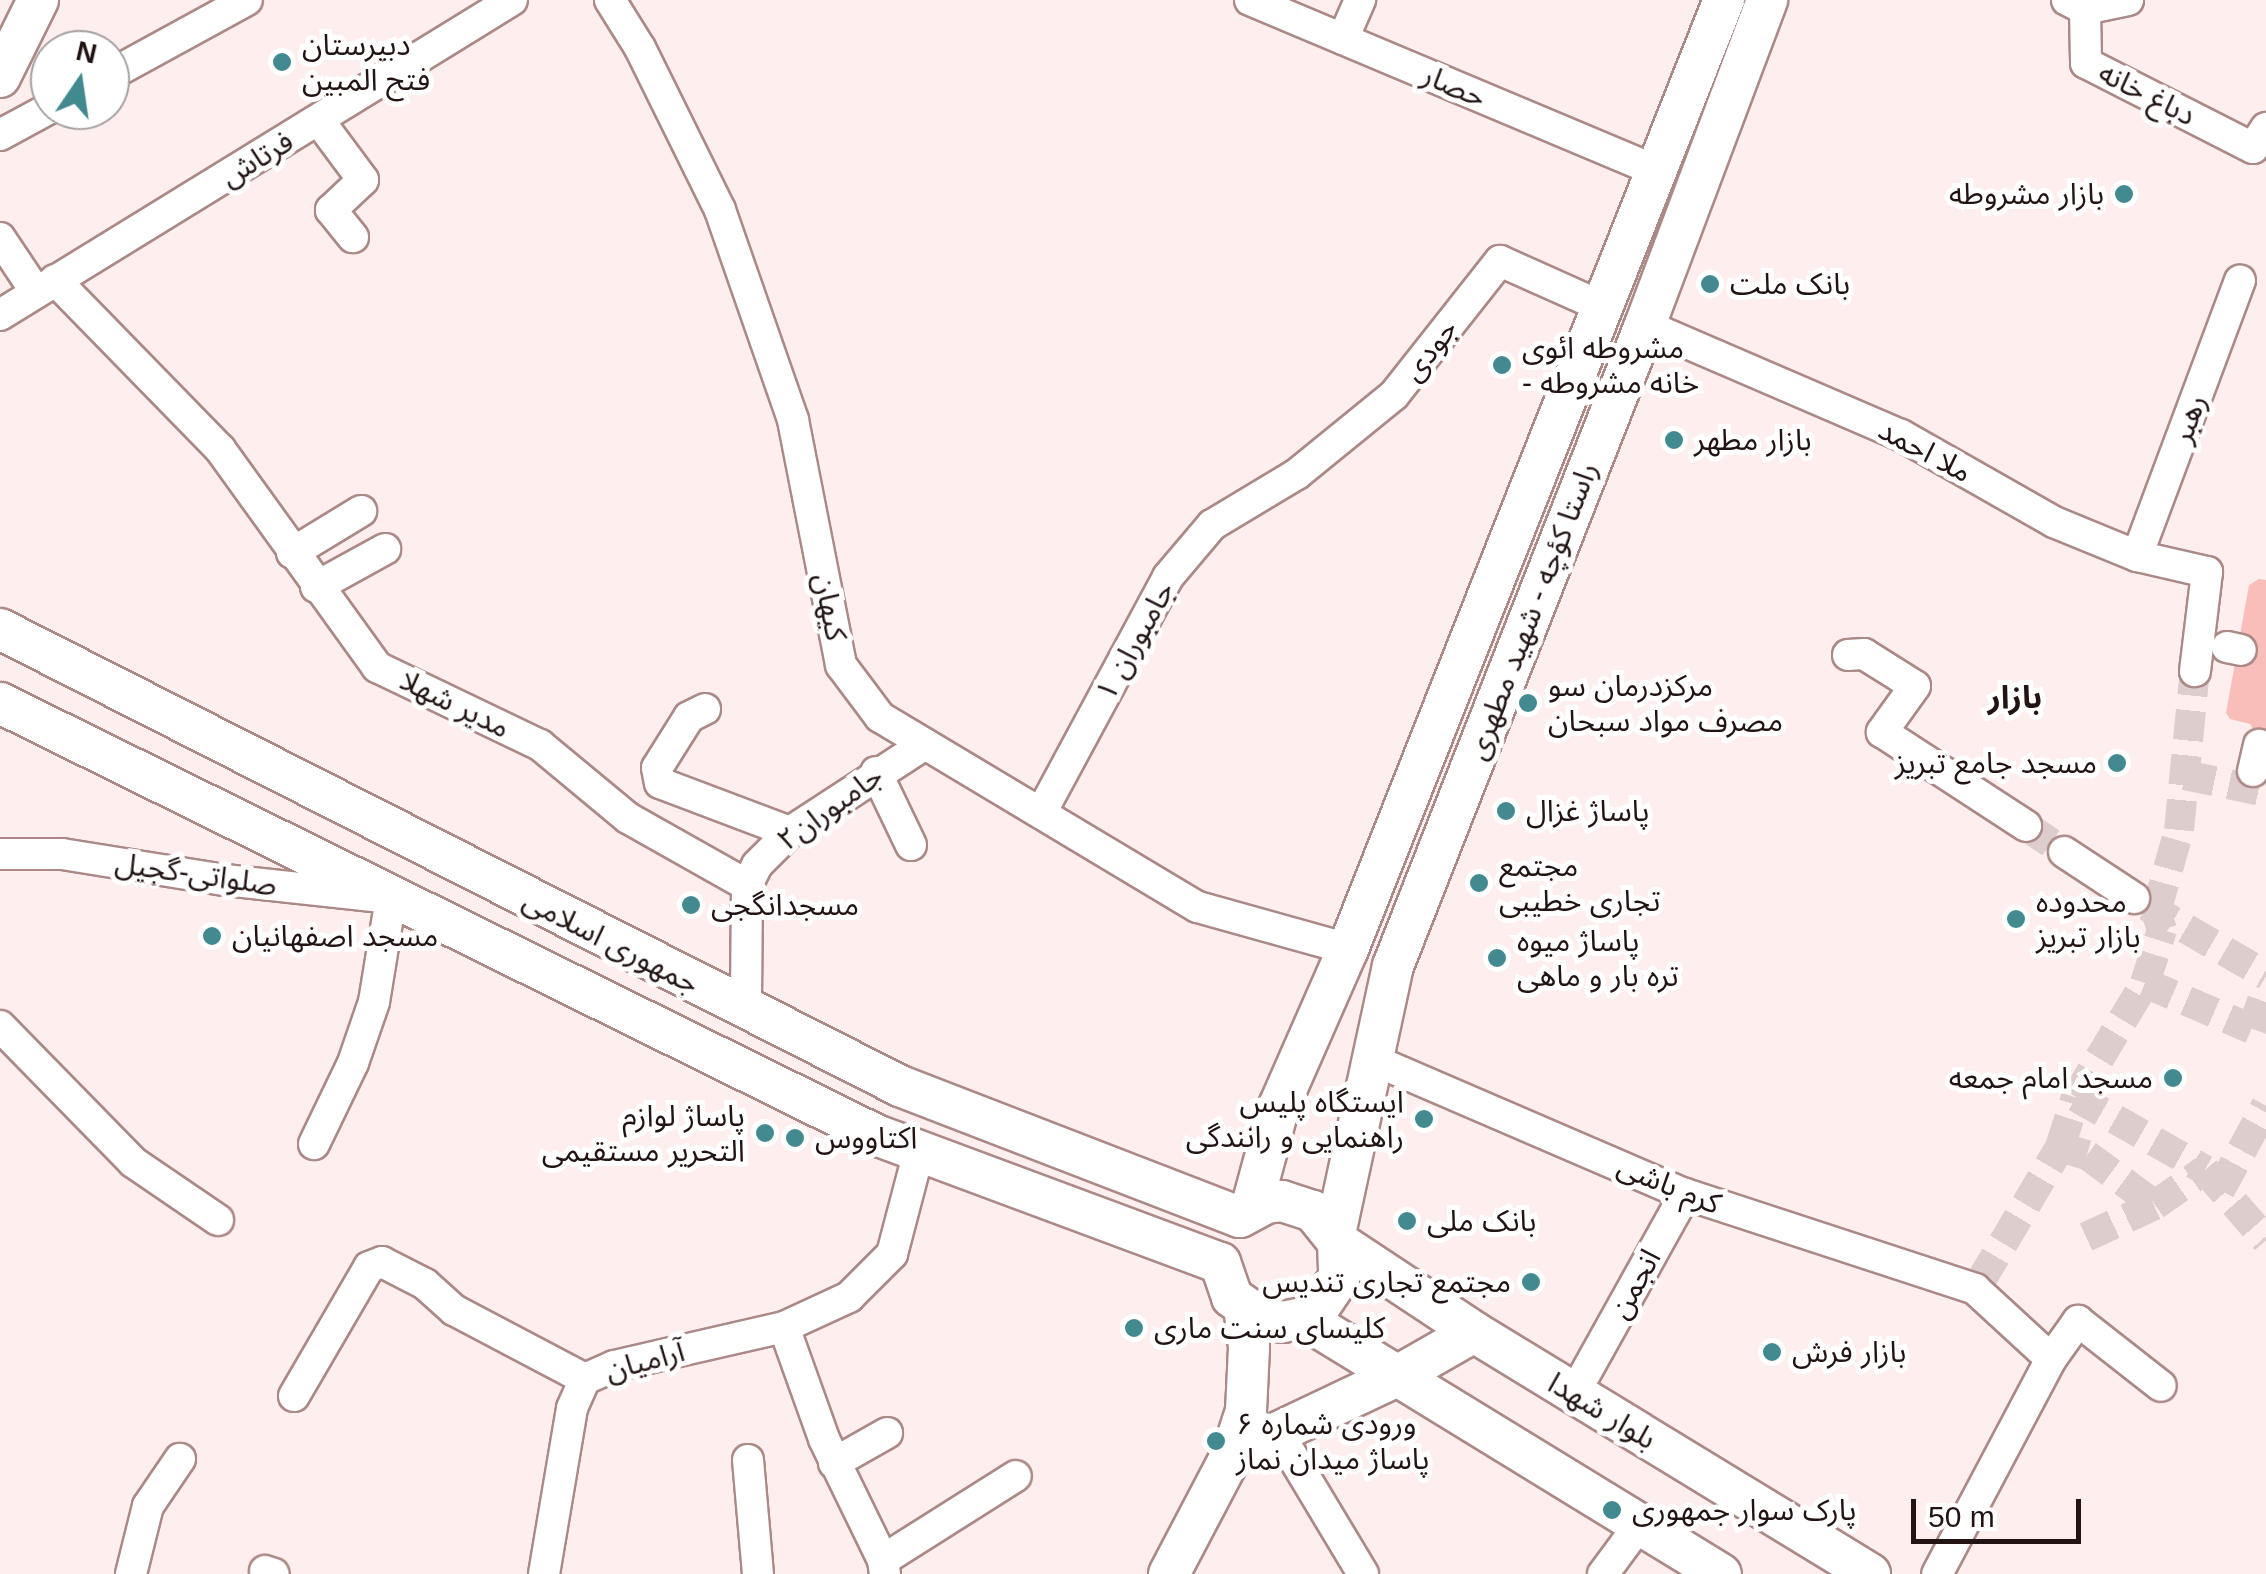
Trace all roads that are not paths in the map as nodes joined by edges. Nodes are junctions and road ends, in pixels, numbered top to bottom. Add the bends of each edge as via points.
1 (38, 0) edge
2 (247, 0) edge
3 (512, 0) edge
4 (610, 0) edge
5 (1250, 0) edge
6 (1360, 0) edge
7 (1724, 0) edge
8 (1767, 0) edge
9 (2128, 0) edge
10 (2076, 4) edge
11 (1343, 39) junction
12 (130, 64) edge
13 (0, 77) edge
14 (30, 119) edge
15 (320, 122) junction
16 (2266, 128) edge
17 (0, 136) edge
18 (1657, 171) junction
19 (353, 237) dead end
20 (0, 238) edge
21 (2240, 281) dead end
22 (45, 286) junction
23 (1603, 306) junction
24 (0, 315) edge
25 (1645, 325) junction
26 (1261, 498) joint
27 (361, 511) dead end
28 (386, 549) dead end
29 (292, 554) junction
30 (2138, 556) junction
31 (316, 587) junction
32 (0, 630) edge
33 (1848, 655) dead end
34 (2194, 671) tunnel mouth
35 (0, 703) edge
36 (705, 709) dead end
37 (925, 744) junction
38 (876, 772) junction
39 (1041, 813) junction
40 (2026, 826) tunnel mouth
41 (790, 832) junction
42 (911, 845) dead end
43 (2064, 852) tunnel mouth
44 (0, 854) edge
45 (747, 885) junction
46 (391, 898) junction
47 (2134, 898) tunnel mouth
48 (1348, 949) junction
49 (1330, 990) junction
50 (746, 1012) junction
51 (1381, 1016) junction
52 (0, 1026) edge
53 (1371, 1059) junction
54 (727, 1064) junction
55 (314, 1144) dead end
56 (919, 1151) junction
57 (1685, 1194) junction
58 (1245, 1213) junction
59 (218, 1220) dead end
60 (1336, 1238) junction
61 (1244, 1309) junction
62 (1303, 1318) junction
63 (784, 1327) junction
64 (1474, 1332) junction
65 (2051, 1359) junction
66 (1585, 1374) dead end
67 (1399, 1375) junction
68 (585, 1379) junction
69 (2161, 1386) dead end
70 (294, 1396) dead end
71 (886, 1433) dead end
72 (1279, 1434) junction
73 (1232, 1454) junction
74 (180, 1460) dead end
75 (748, 1460) dead end
76 (834, 1463) junction
77 (1016, 1476) dead end
78 (1640, 1524) junction
79 (884, 1567) edge
80 (130, 1574) edge
81 (544, 1574) edge
82 (758, 1574) edge
83 (1169, 1574) edge
84 (1363, 1574) edge
85 (1603, 1574) edge
86 (1721, 1574) edge
87 (1870, 1574) edge
88 (1937, 1574) edge

1 - 13 main road
2 - 12 street
3 - 15 street, فرتاش
4 - 37 street, کیهان via 720,210 794,420 841,666 880,717
5 - 11 street, حصار
6 - 11 street
7 - 18 main road, راستا کؤچه - شهید مطهری
8 - 25 main road, راستا کؤچه - شهید مطهری
9 - 10 street
10 - 16 street, دباغ خانه via 2086,64 2253,148
11 - 18 street, حصار
14 - 17 street
15 - 19 street via 363,180 331,210
15 - 22 street, فرتاش
18 - 23 main road, راستا کؤچه - شهید مطهری
20 - 22 street, مدیر شهلا
21 - 30 street, رهبر
22 - 24 street, فرتاش
22 - 29 street, مدیر شهلا via 220,449
23 - 25 main road
23 - 26 street, جودی via 1500,261 1394,396
23 - 48 main road, راستا کؤچه - شهید مطهری
25 - 30 street, ملا احمد via 1902,435 2054,522
25 - 51 main road, راستا کؤچه - شهید مطهری via 1392,966
26 - 39 street, جامبوران ۱ via 1212,525 1168,577
27 - 29 street
28 - 31 street
29 - 31 street, مدیر شهلا
30 - 34 street, ملا احمد via 2206,572 2218,645
31 - 45 street, مدیر شهلا via 377,666 540,745 628,818
32 - 50 main road, جمهوری اسلامی
33 - 40 street via 1864,654 1914,686 1882,732
35 - 46 main road, جمهوری اسلامی
36 - 41 street via 690,716 657,768 660,783
37 - 38 street, جامبوران۲
37 - 39 street, کیهان
38 - 41 street, جامبوران۲
38 - 42 street
39 - 48 street, کیهان via 1198,907
41 - 45 street, جامبوران۲ via 757,864
43 - 47 street
44 - 46 street, صلواتی-گجیل via 62,854
45 - 50 street
46 - 54 main road, جمهوری اسلامی
46 - 55 street via 374,1002
48 - 49 main road, راستا کؤچه - شهید مطهری
49 - 51 main road via 1353,1017
49 - 58 main road, راستا کؤچه - شهید مطهری via 1279,1106
50 - 54 main road
50 - 58 main road, جمهوری اسلامی via 900,1086
51 - 53 main road, راستا کؤچه - شهید مطهری
52 - 59 street via 134,1162
53 - 57 street, کرم باشی
53 - 60 main road, راستا کؤچه - شهید مطهری
54 - 56 main road, جمهوری اسلامی
56 - 61 main road, جمهوری اسلامی via 1220,1263 1232,1297
56 - 63 street, آرامیان via 898,1240 883,1266 849,1297
57 - 65 street, کرم باشی via 1977,1286
57 - 66 street, انجمن
58 - 60 main road, بلوار شهدا via 1266,1203 1298,1204
60 - 62 main road, راستا کؤچه - شهید مطهری via 1339,1278 1319,1308
60 - 64 main road, بلوار شهدا
61 - 62 main road via 1273,1320
61 - 73 main road via 1248,1394
62 - 67 main road
63 - 68 street, آرامیان via 614,1366
63 - 76 street
64 - 67 main road
64 - 87 main road, بلوار شهدا
65 - 69 street via 2078,1321
65 - 88 street
67 - 72 main road
67 - 78 main road
68 - 70 street via 454,1310 425,1284 382,1262 370,1267
68 - 81 street, آرامیان via 572,1408
71 - 76 street
72 - 73 main road
72 - 84 street
73 - 83 main road
74 - 80 street via 148,1506
75 - 82 street
76 - 79 street
77 - 79 street
78 - 85 street
78 - 86 main road

